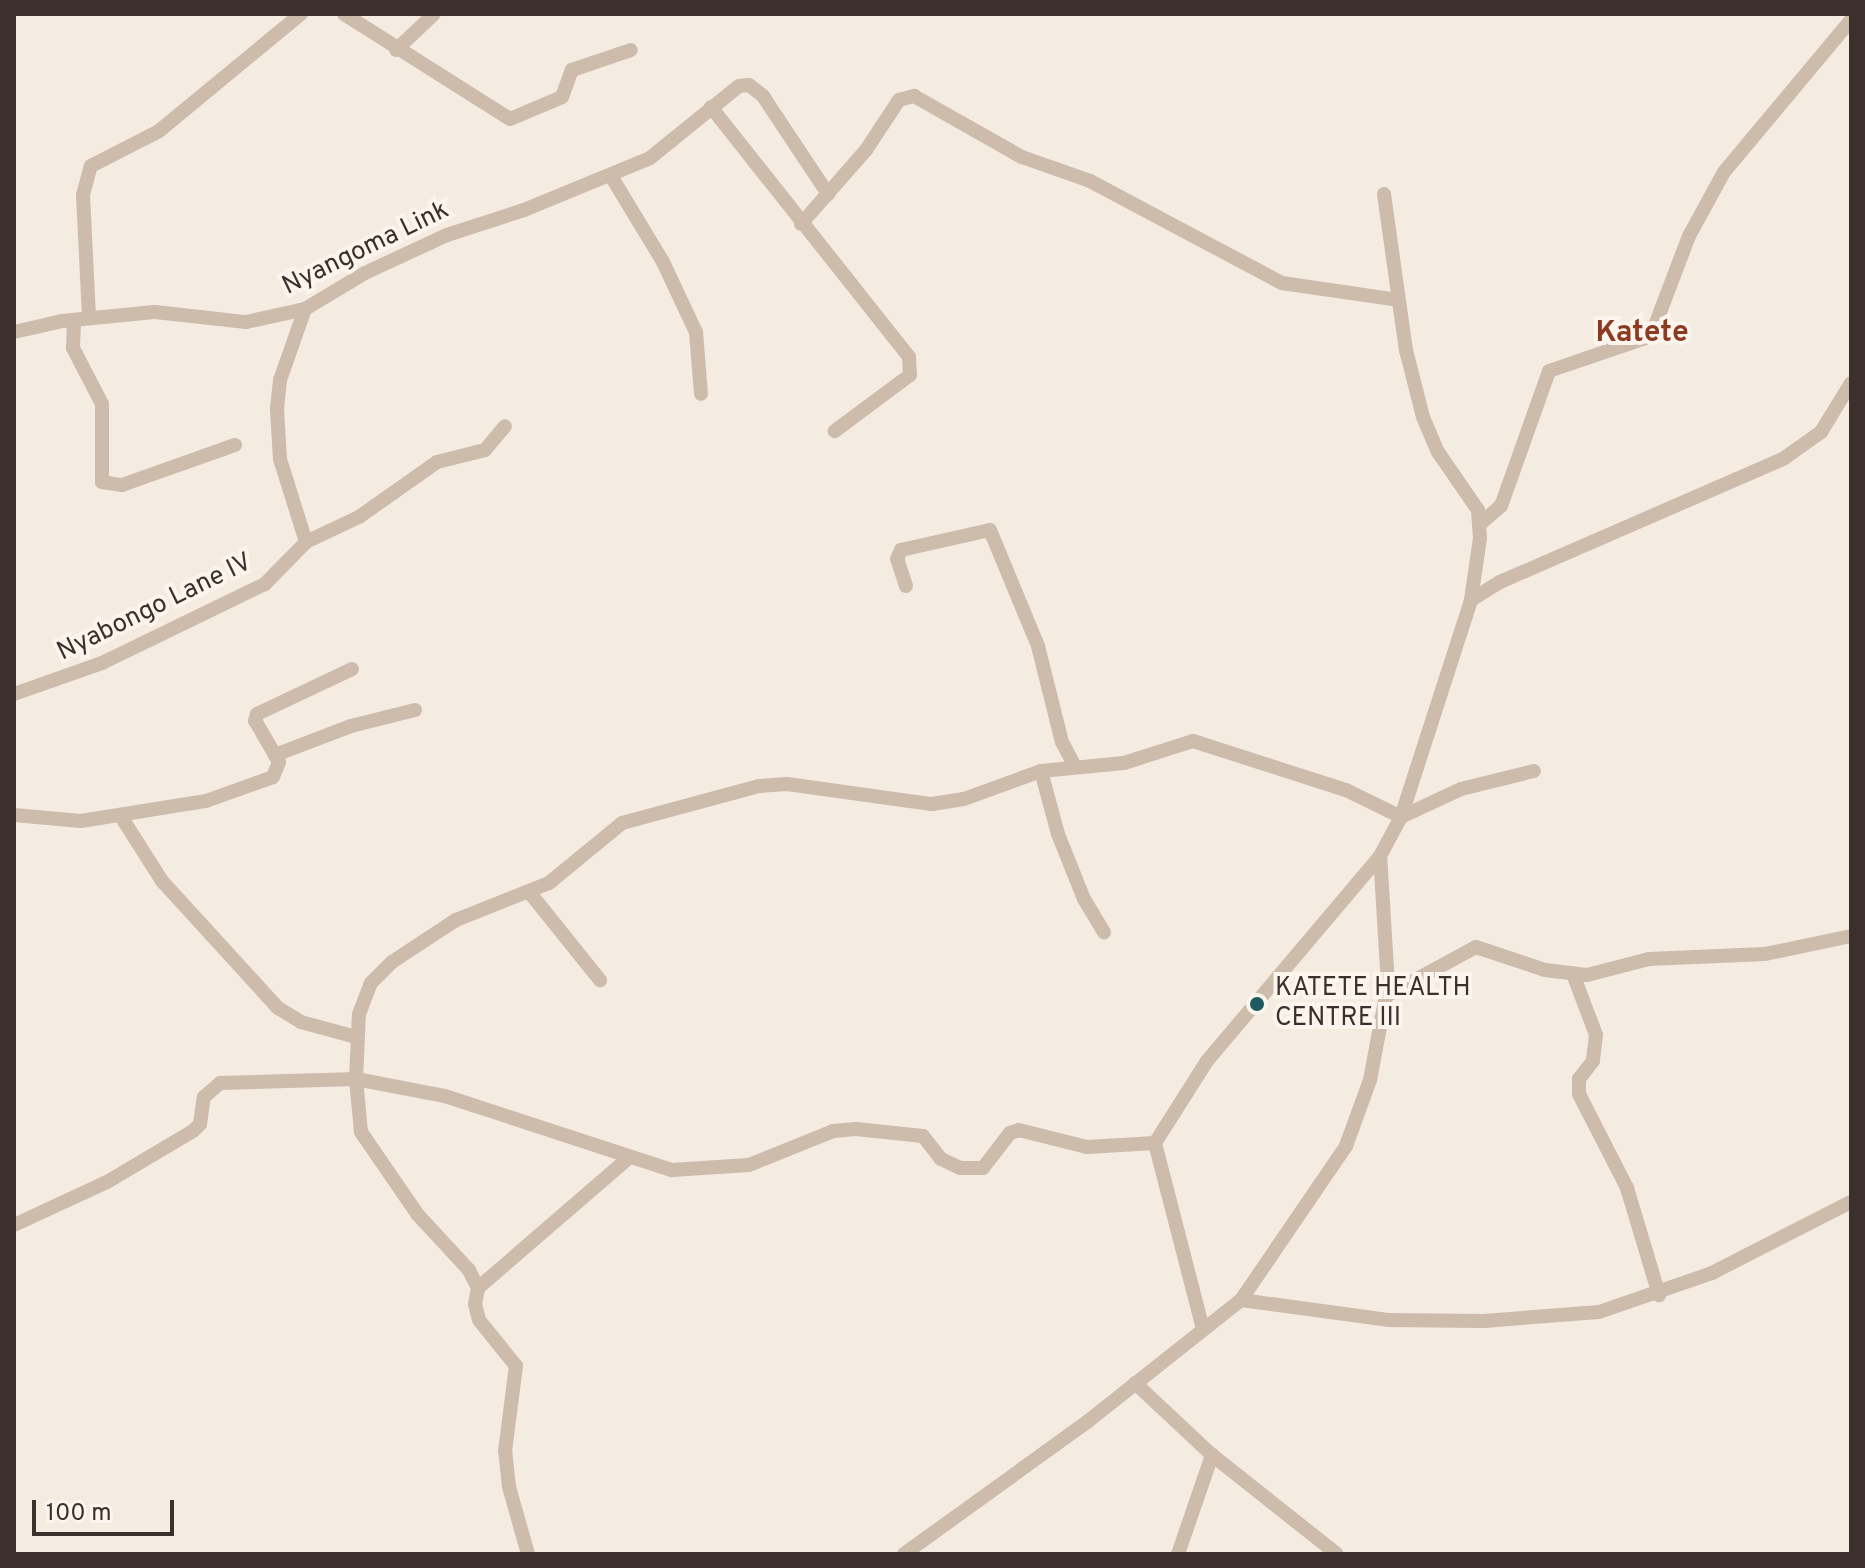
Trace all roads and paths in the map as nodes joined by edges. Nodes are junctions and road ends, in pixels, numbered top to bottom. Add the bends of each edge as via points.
1 (301, 14) edge
2 (344, 14) edge
3 (434, 14) edge
4 (1851, 20) edge
5 (396, 50) junction
6 (631, 50) dead end
7 (711, 107) junction
8 (611, 176) junction
9 (828, 194) junction
10 (1384, 194) dead end
11 (801, 224) junction
12 (1398, 300) junction
13 (305, 309) junction
14 (81, 319) junction
15 (14, 332) edge
16 (1851, 383) edge
17 (701, 394) dead end
18 (1847, 405) edge
19 (505, 426) dead end
20 (835, 431) dead end
21 (235, 445) dead end
22 (1480, 524) junction
23 (306, 542) junction
24 (906, 586) dead end
25 (1471, 600) junction
26 (352, 669) dead end
27 (14, 694) edge
28 (415, 710) dead end
29 (275, 755) junction
30 (1075, 766) junction
31 (1041, 771) junction
32 (1534, 771) dead end
33 (14, 815) edge
34 (1401, 817) junction
35 (122, 818) junction
36 (1380, 856) junction
37 (530, 893) junction
38 (1104, 932) dead end
39 (1851, 936) edge
40 (1573, 974) junction
41 (600, 980) dead end
42 (1386, 996) junction
43 (356, 1037) junction
44 (356, 1079) junction
45 (1155, 1143) junction
46 (630, 1157) junction
47 (1851, 1202) edge
48 (14, 1225) edge
49 (478, 1288) junction
50 (1659, 1295) junction
51 (1241, 1300) junction
52 (1203, 1329) junction
53 (1135, 1383) junction
54 (1212, 1455) junction
55 (528, 1554) edge
56 (904, 1554) edge
57 (1178, 1554) edge
58 (1337, 1554) edge

1 - 14 street via 159,131 91,166 83,195
2 - 5 street
3 - 5 street
4 - 22 street via 1724,172 1689,236 1651,336 1549,371 1501,506
5 - 6 street via 510,119 562,97 572,70
7 - 8 street, Nyangoma Link via 673,142
7 - 9 street, Nyangoma Link via 739,86 754,88
7 - 11 street
8 - 13 street, Nyangoma Link via 447,235 365,273
8 - 17 street via 663,262 696,332
9 - 11 street
9 - 12 street via 899,100 914,96 1022,157 1090,181 1282,283
10 - 12 street
11 - 20 street via 913,366 910,375
12 - 22 street via 1430,436 1469,493
13 - 14 street, Nyangoma Link via 246,322 155,312
13 - 23 street via 280,380 277,409 280,459
14 - 15 street, Nyangoma Link
14 - 21 street via 73,348 102,404 102,482 122,485
16 - 18 street
18 - 25 street via 1783,459 1500,582
19 - 23 street, Nyabongo Lane IV via 485,450 437,462 359,517
22 - 25 street
23 - 27 street, Nyabongo Lane IV via 265,584 194,622 64,679
24 - 30 street via 897,559 901,550 990,530 1038,646 1062,742
25 - 34 street
26 - 29 street via 257,714 255,721
28 - 29 street via 351,726
29 - 35 street via 277,773 268,779 206,801
30 - 31 street
30 - 34 street via 1124,763 1175,745 1211,742 1346,790
31 - 37 street via 964,799 932,804 818,787 759,786 622,823 565,873
31 - 38 street via 1058,834 1084,899
32 - 34 street via 1461,789
33 - 35 street via 56,821
34 - 36 street
35 - 43 street via 162,881 278,1008 301,1022
36 - 42 street
36 - 45 street via 1207,1061
37 - 41 street
37 - 43 street via 456,920 392,962 371,983
39 - 40 street via 1765,954 1649,959 1602,974
40 - 42 street via 1476,947
40 - 50 street via 1596,1035 1593,1061 1579,1079 1579,1094 1627,1188
42 - 51 street via 1354,1132
43 - 44 street
44 - 46 street via 445,1096
44 - 48 street via 220,1083 204,1097 200,1124 193,1131 107,1182
44 - 49 street via 361,1132
45 - 46 street via 1087,1147 1019,1130 1010,1133 983,1168 960,1168 941,1159 923,1136 856,1129 833,1131 749,1165 672,1170
45 - 52 street
46 - 49 street
47 - 50 street
49 - 55 street via 479,1320 516,1366 505,1451
50 - 51 street via 1599,1312 1484,1321 1388,1320
51 - 52 street
52 - 53 street
53 - 54 street
53 - 56 street
54 - 57 street
54 - 58 street

